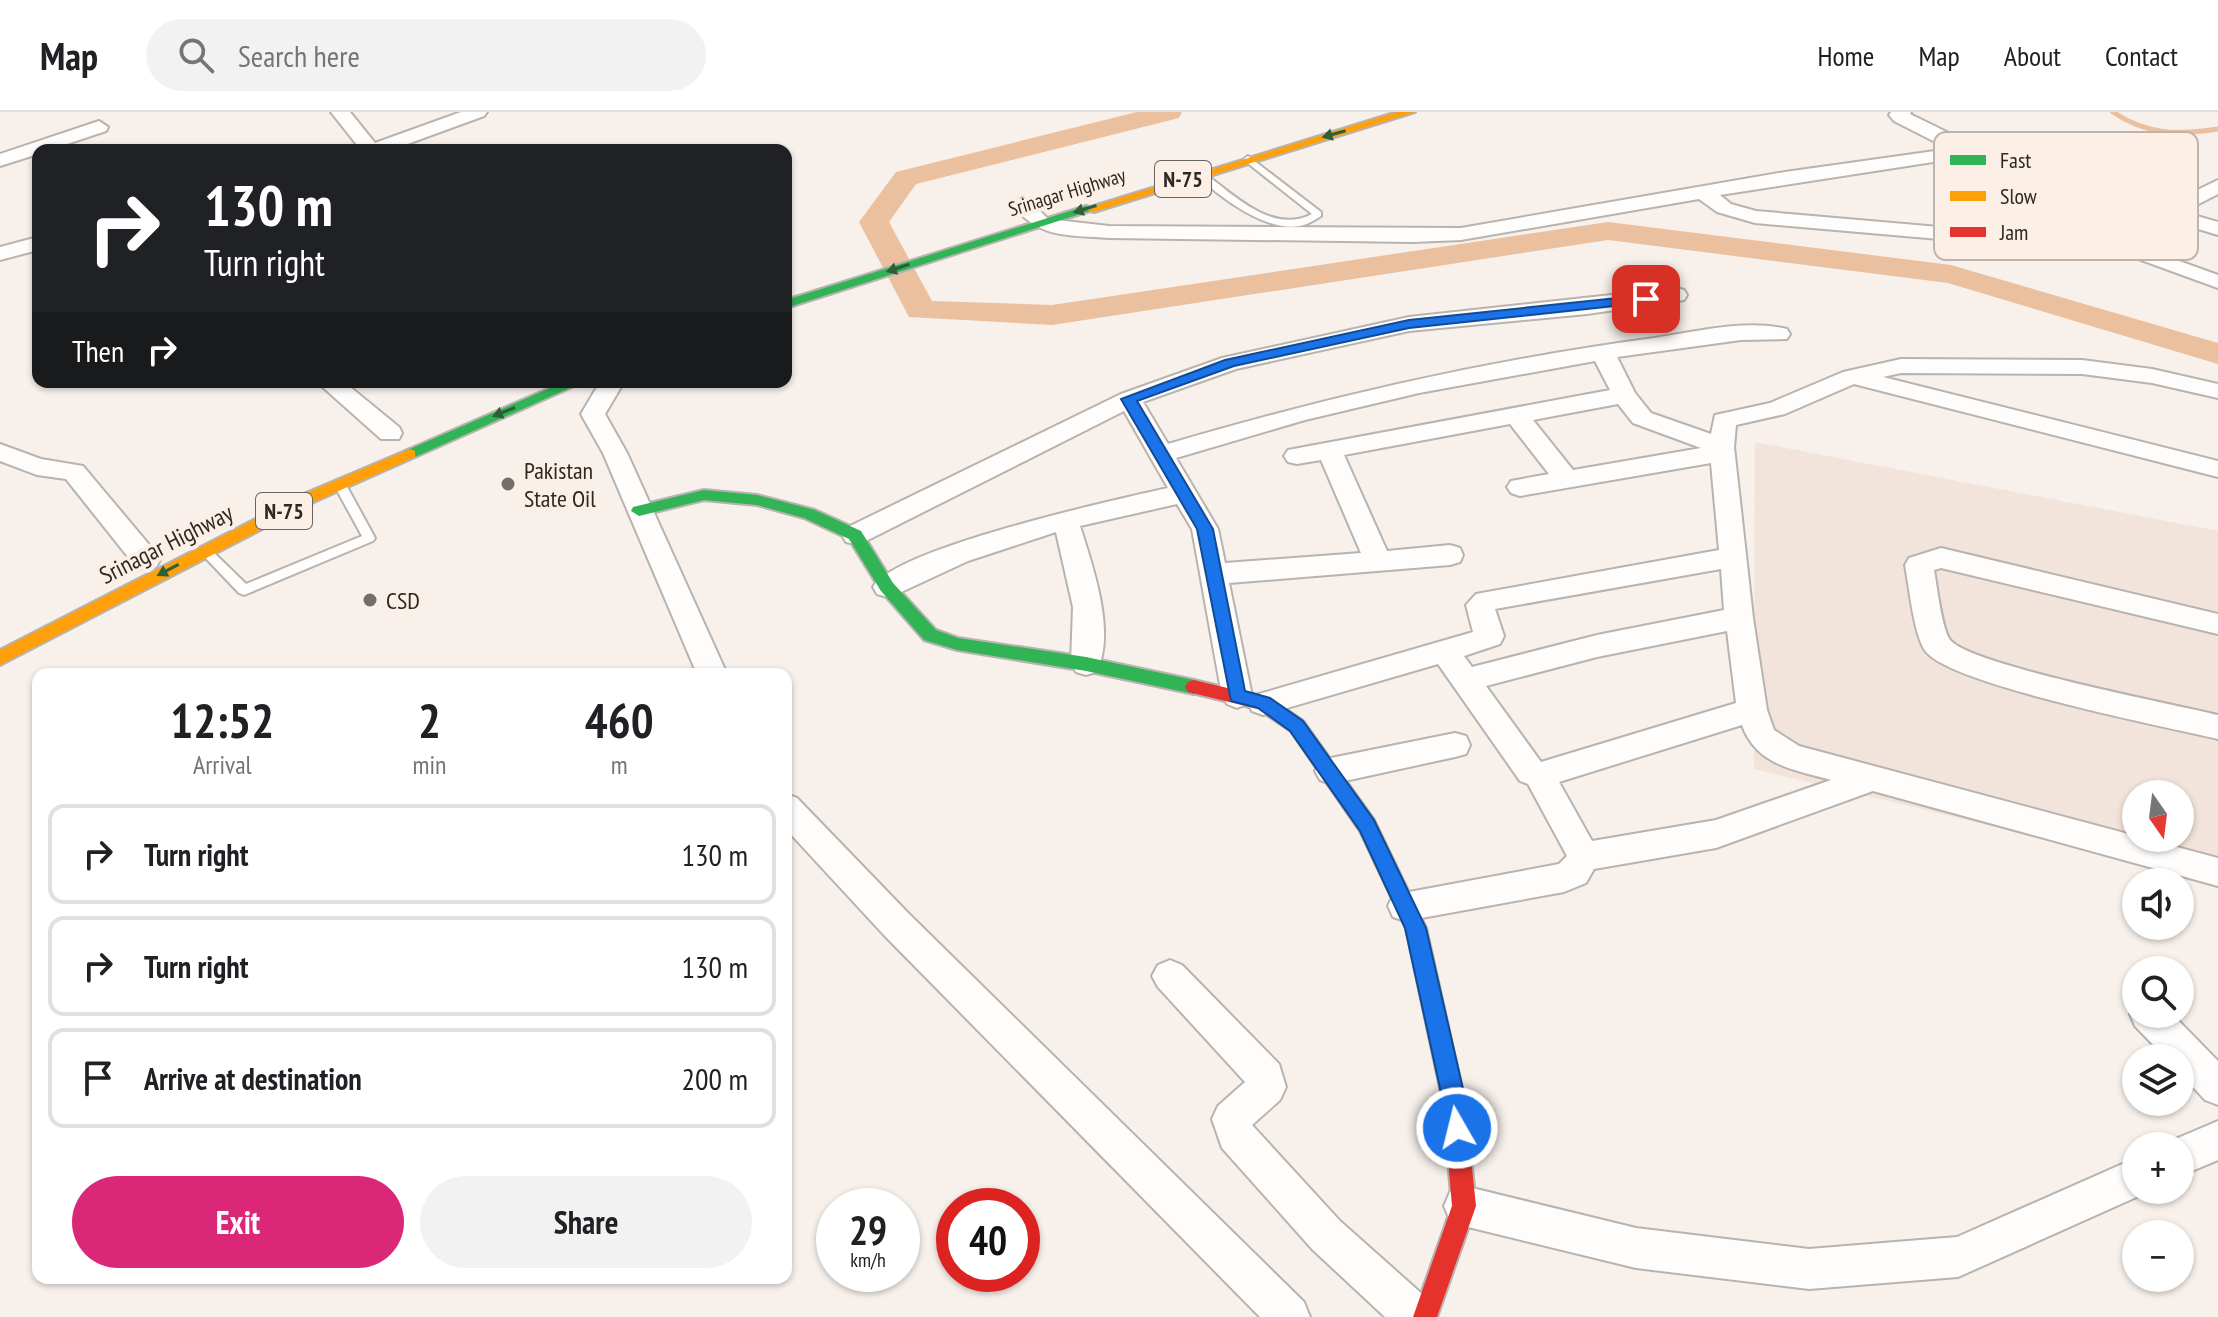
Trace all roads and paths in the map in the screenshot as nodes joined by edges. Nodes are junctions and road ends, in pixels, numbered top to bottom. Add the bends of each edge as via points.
1 (91, 112) edge
2 (340, 112) edge
3 (478, 112) edge
4 (1409, 112) edge
5 (1902, 112) edge
6 (1934, 133) edge
7 (48, 144) edge
8 (367, 144) edge
9 (389, 144) edge
10 (32, 149) edge
11 (1934, 156) edge
12 (1248, 159) junction
13 (0, 160) edge
14 (1200, 174) junction
15 (2218, 186) edge
16 (1703, 192) junction
17 (2198, 196) edge
18 (1023, 204) dead end
19 (2198, 222) edge
20 (1041, 223) junction
21 (2218, 229) edge
22 (1934, 233) edge
23 (32, 245) edge
24 (0, 254) edge
25 (2157, 260) edge
26 (2218, 282) edge
27 (1676, 295) dead end
28 (792, 302) edge
29 (1779, 334) dead end
30 (1603, 353) junction
31 (1851, 377) junction
32 (336, 388) edge
33 (562, 388) edge
34 (608, 388) edge
35 (2218, 391) edge
36 (1624, 395) junction
37 (1129, 399) junction
38 (1515, 414) junction
39 (391, 434) dead end
40 (1723, 440) junction
41 (1329, 450) junction
42 (0, 452) edge
43 (1163, 454) junction
44 (1297, 456) dead end
45 (2218, 469) edge
46 (1566, 478) junction
47 (339, 483) junction
48 (1520, 487) dead end
49 (1186, 493) junction
50 (639, 511) junction
51 (1065, 519) junction
52 (855, 535) junction
53 (205, 551) junction
54 (1450, 555) dead end
55 (1735, 557) junction
56 (146, 560) dead end
57 (1378, 561) junction
58 (1214, 574) junction
59 (887, 587) junction
60 (1739, 618) junction
61 (2218, 624) edge
62 (1445, 651) junction
63 (0, 658) edge
64 (1086, 664) junction
65 (709, 668) edge
66 (1465, 680) junction
67 (1250, 699) junction
68 (1752, 710) junction
69 (2218, 727) edge
70 (1455, 745) dead end
71 (1331, 771) junction
72 (1539, 775) junction
73 (1873, 778) junction
74 (792, 813) edge
75 (1584, 857) junction
76 (2218, 872) edge
77 (1405, 906) junction
78 (1170, 976) dead end
79 (2161, 1028) edge
80 (2218, 1087) edge
81 (2218, 1140) edge
82 (2194, 1151) edge
83 (2122, 1183) edge
84 (1464, 1206) junction
85 (1289, 1317) edge
86 (1416, 1317) edge
87 (1425, 1317) edge

1 - 7 street via 78,116 99,127
2 - 8 street
3 - 9 street
4 -> 12 main road, Srinagar Highway / N-75
5 - 6 street via 1898,115
10 - 13 street
11 - 16 street
12 - 14 main road, Srinagar Highway / N-75
12 - 14 lane via 1318,214 1294,225 1274,224
14 -> 20 main road, Srinagar Highway / N-75
15 - 17 street
16 - 20 street via 1500,229 1413,236 1109,232
16 - 22 street via 1724,208 1755,217
18 - 20 street
19 - 21 street
20 -> 28 main road, Srinagar Highway / N-75
23 - 24 street
25 - 26 street
27 - 37 street via 1409,324 1230,363
29 - 30 street via 1741,333
30 - 36 street
30 - 43 street via 1374,396
31 - 35 street via 1901,366 2082,367
31 - 40 street via 1776,409
31 - 45 street
32 - 39 street
33 -> 47 main road, Srinagar Highway / N-75
34 - 50 street via 593,414
36 - 38 street
36 - 40 street via 1649,423
37 - 43 street
37 - 52 street
38 - 41 street
38 - 46 street
40 - 46 street
40 - 55 street
41 - 44 street
41 - 57 street
42 - 56 street via 37,467 74,472
43 - 49 street
46 - 48 street
47 - 53 main road, Srinagar Highway / N-75
47 - 53 lane via 369,538 244,590
49 - 51 street
49 - 58 street via 1205,529
50 - 52 main road via 704,495 757,500 809,514
50 - 65 street
51 - 59 street via 928,564
51 - 64 street via 1090,609
52 - 59 main road
53 -> 63 main road, Srinagar Highway / N-75
54 - 57 street
55 - 60 street
55 - 62 street via 1486,601 1480,605 1490,636
57 - 58 street
58 - 67 street
59 - 64 main road via 930,635
60 - 66 street via 1597,646
60 - 68 street
61 - 69 street via 1941,558 1919,565 1935,644 1953,659
62 - 66 street
62 - 67 street
64 - 67 main road
66 - 72 street via 1531,772
67 - 71 main road via 1297,726
68 - 72 street
68 - 73 street via 1762,738 1790,756
70 - 71 street
71 - 77 main road via 1367,826
72 - 75 street
73 - 75 street via 1716,834
73 - 76 street
74 - 85 street
75 - 77 street via 1564,878
77 - 84 main road via 1416,928 1454,1102
78 - 86 street via 1266,1077 1267,1087 1231,1119 1235,1135 1326,1235
79 - 80 street
81 - 82 street
83 - 84 street via 1958,1257 1809,1269 1636,1248
84 - 87 main road

